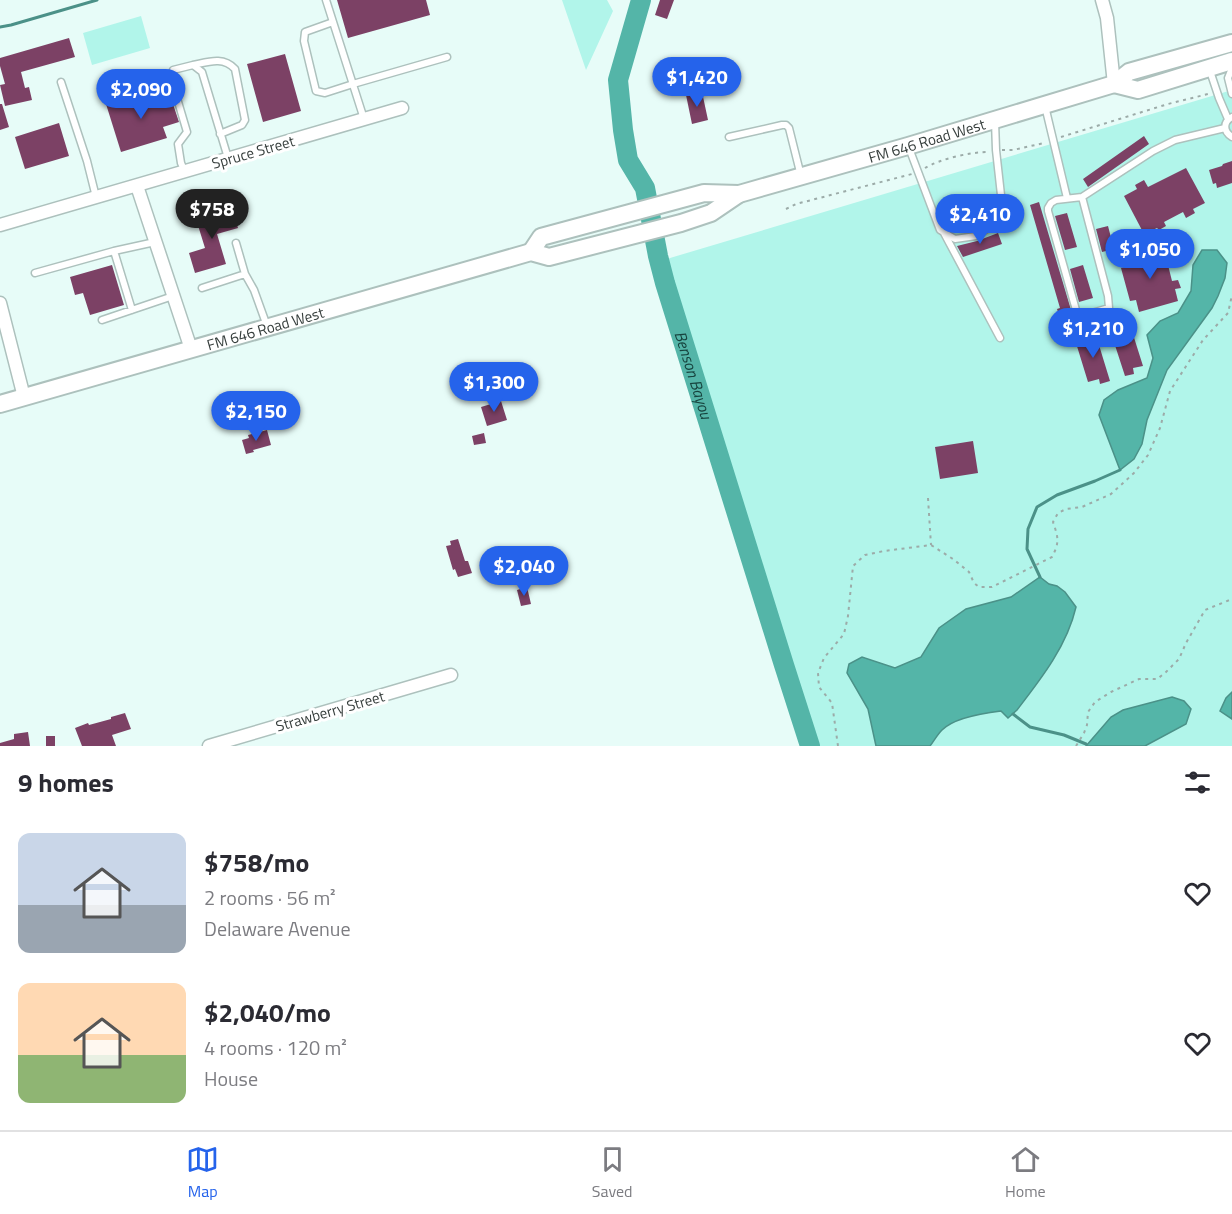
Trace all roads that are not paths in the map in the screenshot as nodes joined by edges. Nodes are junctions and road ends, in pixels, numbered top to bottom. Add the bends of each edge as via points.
1 (326, 0) edge
2 (1102, 0) edge
3 (333, 22) junction
4 (1232, 43) edge
5 (1232, 51) edge
6 (447, 57) dead end
7 (1232, 61) edge
8 (193, 65) junction
9 (1209, 67) junction
10 (1232, 68) edge
11 (61, 82) dead end
12 (353, 84) junction
13 (1114, 84) junction
14 (1232, 94) edge
15 (1045, 105) junction
16 (402, 108) dead end
17 (1230, 118) edge
18 (364, 119) junction
19 (994, 120) junction
20 (1225, 128) junction
21 (220, 134) junction
22 (1232, 136) edge
23 (729, 137) dead end
24 (908, 146) junction
25 (228, 159) junction
26 (184, 172) junction
27 (801, 176) junction
28 (137, 186) junction
29 (739, 194) junction
30 (1082, 196) junction
31 (96, 197) junction
32 (1068, 198) junction
33 (0, 225) edge
34 (944, 232) junction
35 (155, 242) junction
36 (236, 243) dead end
37 (114, 251) junction
38 (531, 252) junction
39 (35, 273) dead end
40 (245, 274) junction
41 (202, 288) dead end
42 (173, 296) junction
43 (0, 303) edge
44 (132, 310) junction
45 (102, 320) dead end
46 (267, 327) junction
47 (1000, 338) dead end
48 (191, 349) junction
49 (24, 397) junction
50 (0, 404) edge
51 (451, 675) dead end
52 (209, 746) edge

1 - 3 lane
2 - 13 street
3 - 12 lane
3 - 12 lane via 304,34 316,91 325,93
4 - 13 main road, FM 646 Road West via 1130,72
5 - 9 main road
6 - 12 lane
7 - 9 main road, FM 646 Road West
8 - 21 lane via 202,72
8 - 21 lane via 219,60 235,69 245,120
8 - 26 lane via 173,70 171,78 187,132 178,144
9 - 13 main road, FM 646 Road West via 1138,90
9 - 17 lane
10 - 14 lane via 1228,78
11 - 31 lane
12 - 18 lane
13 - 15 main road, FM 646 Road West
15 - 19 main road, FM 646 Road West
15 - 32 lane
16 - 18 street, Spruce Street
17 - 20 lane
18 - 25 street, Spruce Street
19 - 24 main road, FM 646 Road West
19 - 34 lane via 1002,204 996,224 976,236 955,239
20 - 22 lane
20 - 30 lane via 1175,140
21 - 25 lane
23 - 27 lane via 786,125
24 - 27 main road, FM 646 Road West
24 - 34 lane
25 - 26 street, Spruce Street
26 - 28 street, Spruce Street
27 - 29 main road, FM 646 Road West
28 - 31 street, Spruce Street
28 - 35 street
29 - 38 main road, FM 646 Road West via 711,213 681,223 549,257
29 - 38 main road, FM 646 Road West via 704,193 627,213 541,237
30 - 32 lane
30 - 32 lane via 1109,308 1078,316 1048,210 1051,203
31 - 33 street, Spruce Street
34 - 47 lane
35 - 37 lane
35 - 42 street
36 - 40 lane
37 - 39 lane
37 - 44 lane
38 - 46 main road, FM 646 Road West
40 - 41 lane
40 - 46 lane
42 - 44 lane
42 - 48 street
43 - 49 street
44 - 45 lane
46 - 48 main road, FM 646 Road West
48 - 49 main road, FM 646 Road West
49 - 50 main road, FM 646 Road West
51 - 52 street, Strawberry Street

